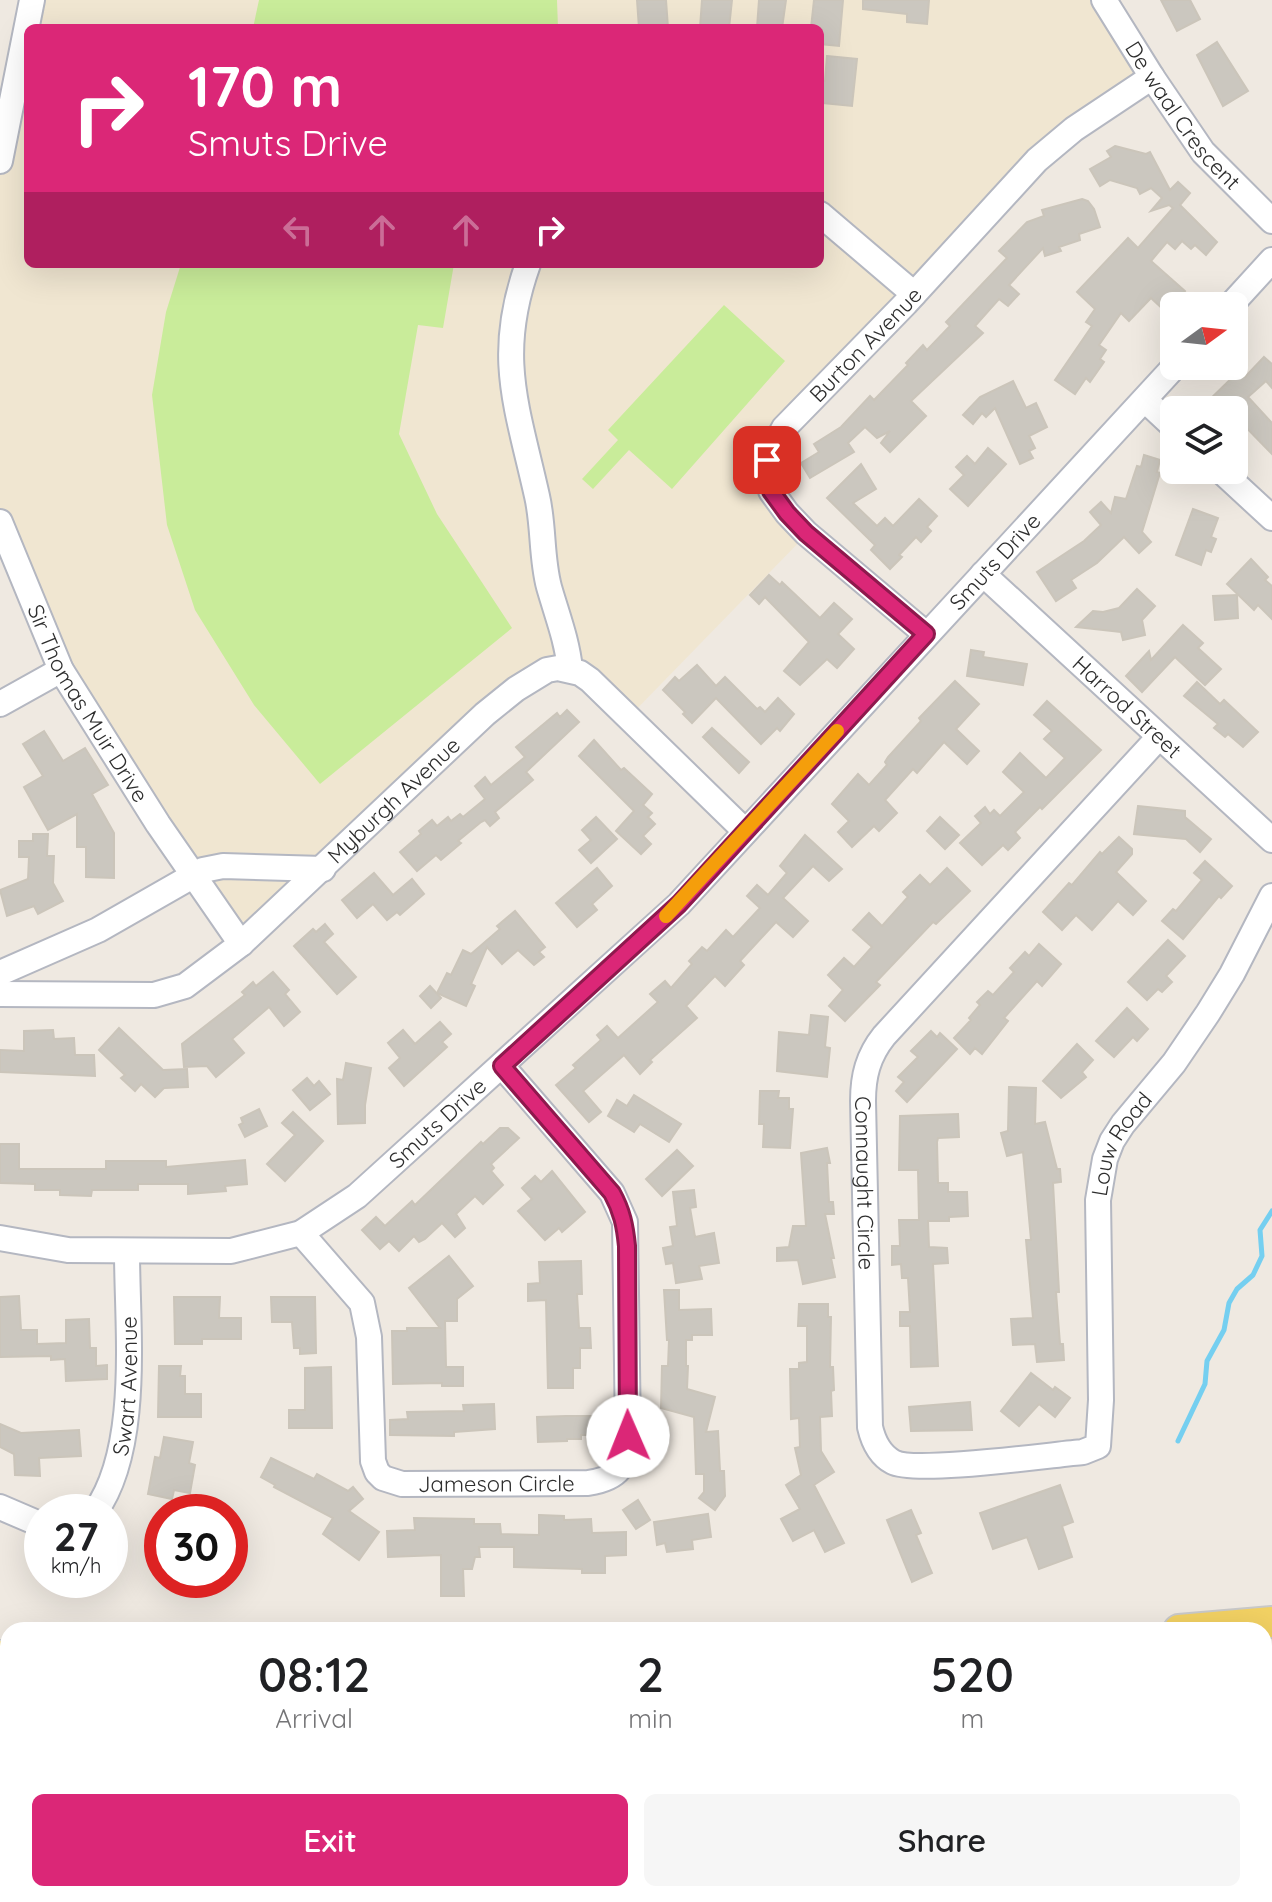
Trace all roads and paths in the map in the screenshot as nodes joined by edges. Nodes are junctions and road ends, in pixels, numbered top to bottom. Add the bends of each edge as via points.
1 (32, 0) edge
2 (1104, 0) edge
3 (12, 42) edge
4 (1152, 77) junction
5 (0, 161) edge
6 (824, 217) edge
7 (1272, 221) edge
8 (1272, 260) edge
9 (527, 268) edge
10 (1243, 292) edge
11 (914, 294) junction
12 (1163, 380) edge
13 (1145, 400) junction
14 (1160, 414) edge
15 (1235, 484) edge
16 (1272, 518) edge
17 (0, 522) edge
18 (983, 574) junction
19 (926, 634) junction
20 (570, 669) junction
21 (61, 670) junction
22 (0, 704) edge
23 (1159, 737) junction
24 (745, 831) junction
25 (1272, 840) edge
26 (323, 869) junction
27 (193, 876) junction
28 (1272, 896) edge
29 (241, 944) junction
30 (0, 973) edge
31 (0, 994) edge
32 (502, 1066) junction
33 (301, 1233) junction
34 (0, 1238) edge
35 (127, 1252) junction
36 (1101, 1430) joint
37 (105, 1494) edge
38 (0, 1507) edge
39 (24, 1517) edge

1 - 3 street
2 - 4 street, De waal Crescent
3 - 5 street
4 - 7 street, De waal Crescent via 1203,152
4 - 11 street, Burton Avenue via 1037,160
6 - 11 street
8 - 10 street
9 - 20 street via 516,301 509,357 515,408 542,521 546,573
11 - 19 street, Burton Avenue via 784,428 767,460 771,491 787,513
12 - 13 street, Smuts Drive
13 - 14 street
13 - 18 street, Smuts Drive
15 - 16 street
17 - 21 street, Sir Thomas Muir Drive
18 - 19 street, Smuts Drive
18 - 23 street, Harrod Street
19 - 24 street, Smuts Drive
20 - 24 street via 590,680
20 - 26 street, Myburgh Avenue via 547,670 485,714
21 - 22 street
21 - 27 street, Sir Thomas Muir Drive
23 - 25 street, Harrod Street
23 - 36 street, Connaught Circle via 884,1036 869,1059 863,1082 870,1427 879,1449 894,1463 941,1466 1092,1450
24 - 32 street, Smuts Drive via 679,904
26 - 27 street via 223,866
26 - 29 street, Myburgh Avenue
27 - 29 street, Sir Thomas Muir Drive
27 - 30 street via 98,930
28 - 36 street, Louw Road via 1208,1013 1123,1124 1105,1159 1098,1200
29 - 31 street, Myburgh Avenue via 185,986 154,995
32 - 33 street, Smuts Drive via 357,1196
32 - 33 street, Jameson Circle via 612,1193 625,1222 628,1436 622,1467 614,1475 588,1483 402,1484 383,1478 371,1448 369,1337 362,1303
33 - 35 street, Smuts Drive via 231,1251
34 - 35 street, Smuts Drive via 68,1250
35 - 37 street, Swart Avenue via 125,1425
38 - 39 street

